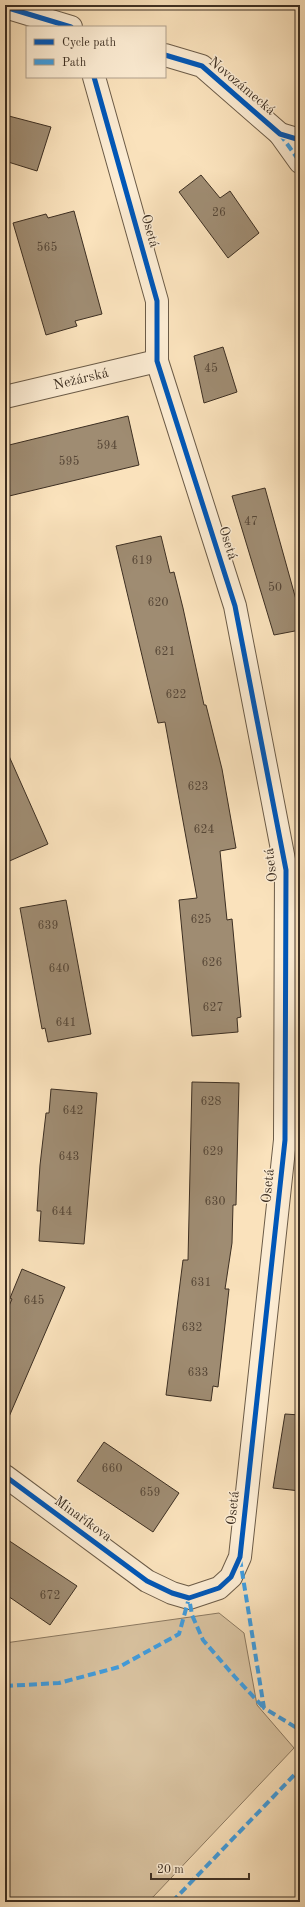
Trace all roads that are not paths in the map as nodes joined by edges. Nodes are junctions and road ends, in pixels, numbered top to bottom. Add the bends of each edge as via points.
1 (5, 7) edge
2 (68, 26) edge
3 (166, 55) edge
4 (94, 78) edge
5 (290, 137) edge
6 (300, 162) edge
7 (158, 361) junction
8 (5, 397) edge
9 (5, 1476) edge
10 (147, 1581) joint

1 - 2 street
3 - 5 street, Novozámecká via 202,66
4 - 7 street, Osetá via 157,301
5 - 6 street, Novozámecká
7 - 8 street, Nežárská
7 - 10 street, Osetá via 235,606 286,870 285,1140 240,1557 231,1578 219,1588 189,1598
9 - 10 street, Minaříkova

